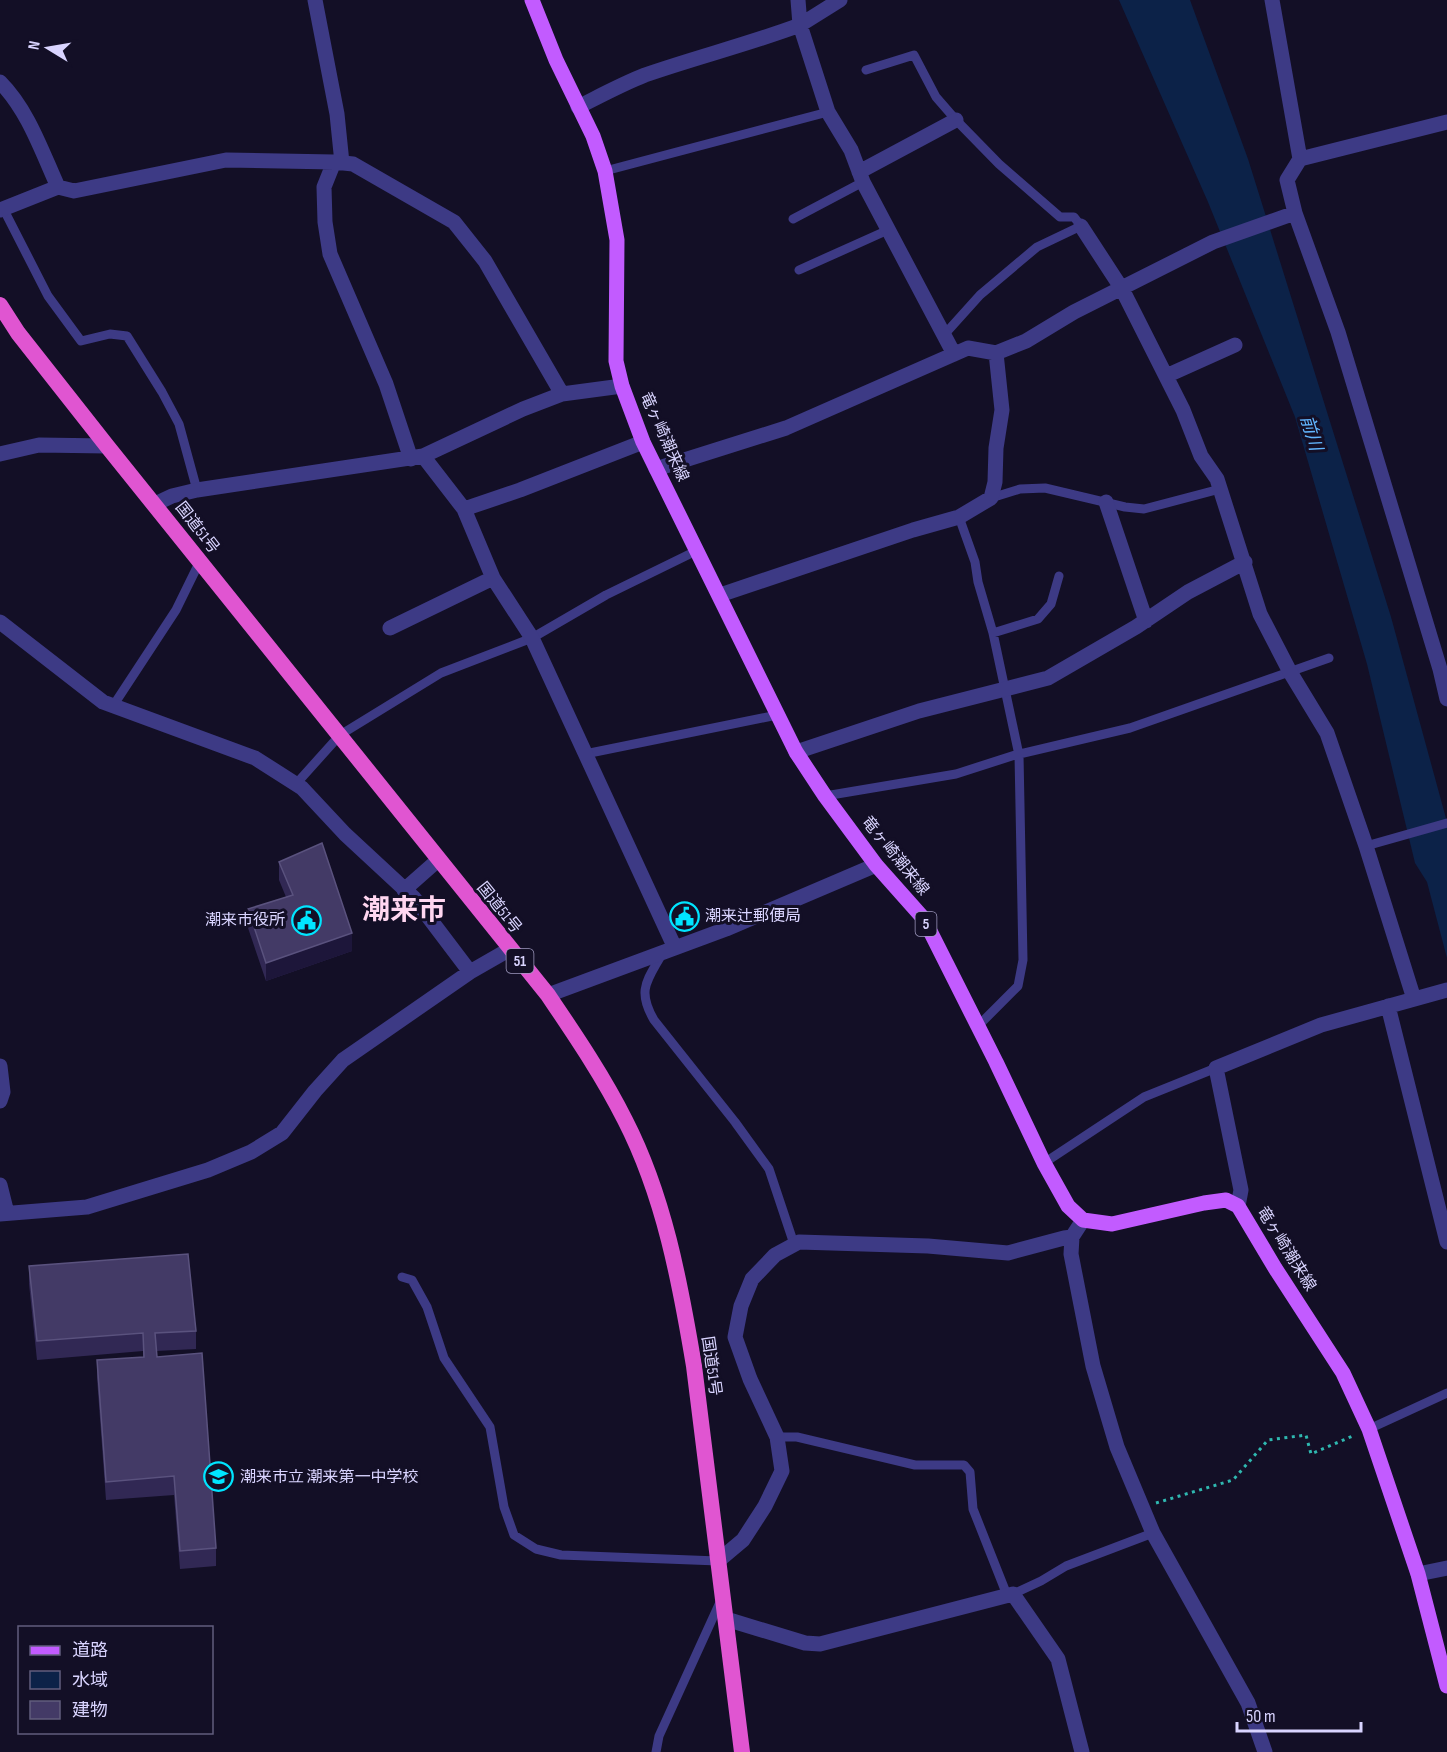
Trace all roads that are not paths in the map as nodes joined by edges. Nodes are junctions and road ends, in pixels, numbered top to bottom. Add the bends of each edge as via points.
1 (315, 0) edge
2 (532, 0) edge
3 (798, 0) edge
4 (840, 0) edge
5 (1272, 0) edge
6 (800, 25) junction
7 (866, 70) dead end
8 (0, 82) edge
9 (578, 107) junction
10 (828, 112) junction
11 (956, 120) junction
12 (1447, 122) edge
13 (1300, 159) junction
14 (338, 163) junction
15 (605, 171) junction
16 (861, 177) junction
17 (58, 187) junction
18 (2, 209) edge
19 (1295, 213) junction
20 (793, 219) dead end
21 (1081, 226) junction
22 (888, 230) junction
23 (799, 270) dead end
24 (1122, 289) junction
25 (0, 305) edge
26 (944, 335) junction
27 (1235, 345) dead end
28 (996, 352) junction
29 (954, 354) junction
30 (1166, 376) junction
31 (622, 386) junction
32 (562, 394) junction
33 (643, 442) junction
34 (106, 446) junction
35 (0, 454) edge
36 (417, 457) junction
37 (656, 469) junction
38 (1220, 489) junction
39 (197, 490) junction
40 (991, 498) junction
41 (1106, 502) junction
42 (155, 504) junction
43 (464, 509) junction
44 (959, 517) junction
45 (698, 550) junction
46 (200, 561) junction
47 (1245, 562) junction
48 (1059, 576) dead end
49 (493, 578) junction
50 (720, 596) junction
51 (1146, 621) junction
52 (0, 622) edge
53 (390, 628) dead end
54 (993, 633) junction
55 (532, 638) junction
56 (1329, 658) dead end
57 (1290, 672) junction
58 (1006, 689) junction
59 (1447, 699) edge
60 (113, 706) junction
61 (777, 715) junction
62 (340, 735) junction
63 (796, 752) junction
64 (585, 754) junction
65 (1019, 755) junction
66 (296, 784) junction
67 (825, 796) junction
68 (1447, 823) edge
69 (1366, 846) junction
70 (438, 860) junction
71 (876, 865) junction
72 (405, 890) junction
73 (510, 949) junction
74 (669, 950) junction
75 (470, 972) junction
76 (1447, 990) edge
77 (548, 995) junction
78 (1414, 999) junction
79 (1388, 1006) junction
80 (978, 1026) junction
81 (0, 1066) edge
82 (1216, 1068) junction
83 (0, 1101) edge
84 (1044, 1162) junction
85 (0, 1185) edge
86 (1238, 1206) junction
87 (3, 1214) edge
88 (1083, 1220) junction
89 (1072, 1238) junction
90 (1447, 1242) edge
91 (794, 1244) junction
92 (402, 1277) dead end
93 (1447, 1393) edge
94 (1369, 1429) junction
95 (777, 1437) junction
96 (1153, 1533) junction
97 (718, 1561) junction
98 (1447, 1568) edge
99 (1418, 1575) junction
100 (1010, 1594) junction
101 (723, 1597) junction
102 (726, 1619) junction
103 (1447, 1686) edge
104 (656, 1752) edge
105 (742, 1752) edge
106 (1082, 1752) edge
107 (1265, 1752) edge

1 - 14 street via 337,114
2 - 9 main road, 竜ヶ崎潮来線 / 5
3 - 6 street
4 - 6 street
5 - 13 street
6 - 9 street via 642,76
6 - 10 street
7 - 11 lane via 914,55 936,97
8 - 17 street via 31,127
9 - 15 main road, 竜ヶ崎潮来線 / 5
10 - 15 lane
10 - 16 street via 851,150
11 - 16 street
11 - 21 lane via 1060,217 1074,217
12 - 13 street
13 - 19 street via 1287,180
14 - 17 street via 226,160 74,191
14 - 32 street via 353,164 454,222 485,261
14 - 36 street via 324,187 330,254
15 - 31 main road, 竜ヶ崎潮来線 / 5 via 616,240 616,361
16 - 20 lane
16 - 22 street
17 - 18 street
18 - 39 lane via 48,296 81,341 110,334 127,336 179,424
19 - 24 street via 1213,242
19 - 59 street via 1338,332
21 - 24 street
21 - 26 lane via 1037,247 980,295
22 - 23 lane
22 - 26 street
24 - 28 street via 1026,341
24 - 30 street
25 - 34 highway, 国道51号 / 51
26 - 29 street
27 - 30 street
28 - 29 street via 968,348
28 - 40 street via 1002,410
29 - 37 street via 786,428
30 - 38 street
31 - 32 street
31 - 33 main road, 竜ヶ崎潮来線 / 5
32 - 36 street
33 - 37 main road, 竜ヶ崎潮来線 / 5
33 - 43 street
34 - 35 street via 39,445
34 - 42 highway, 国道51号 / 51
36 - 39 street
36 - 43 street
37 - 45 main road, 竜ヶ崎潮来線 / 5
38 - 41 lane via 1144,509
38 - 47 street
39 - 42 street
40 - 41 lane via 1020,489 1045,488
40 - 44 street
41 - 51 street
42 - 46 highway, 国道51号 / 51
43 - 49 street
44 - 50 street
44 - 54 lane
45 - 50 main road, 竜ヶ崎潮来線 / 5
45 - 55 lane via 606,595
46 - 60 lane via 176,610
46 - 62 highway, 国道51号 / 51
47 - 51 street via 1188,592
47 - 57 street via 1260,614
48 - 54 lane via 1051,604 1038,619
49 - 53 street
49 - 55 street
50 - 61 main road, 竜ヶ崎潮来線 / 5
51 - 58 street via 1048,678
52 - 60 street
54 - 58 lane
55 - 62 lane via 441,673
55 - 64 street
56 - 57 lane
57 - 65 lane via 1130,728
57 - 69 street via 1327,733
58 - 63 street via 919,711
58 - 65 lane
60 - 66 street via 255,758
61 - 63 main road, 竜ヶ崎潮来線 / 5
61 - 64 lane
62 - 66 lane
62 - 70 highway, 国道51号 / 51
63 - 67 main road, 竜ヶ崎潮来線 / 5
64 - 74 street
65 - 67 lane via 956,774
65 - 80 lane via 1023,960 1018,986
66 - 72 street
67 - 71 main road, 竜ヶ崎潮来線 / 5
68 - 69 lane
69 - 78 street
70 - 72 street
70 - 73 highway, 国道51号 / 51
71 - 74 street
71 - 80 main road, 竜ヶ崎潮来線 / 5 via 924,919
72 - 75 street
73 - 75 street
73 - 77 highway, 国道51号 / 51
74 - 77 street
74 - 91 lane via 648,980 645,1005 769,1169
75 - 87 street via 343,1060 282,1133 251,1152 208,1170 87,1207
76 - 78 street
77 - 97 highway, 国道51号 / 51 via 625,1120 661,1211 675,1261 692,1354
78 - 79 street
79 - 82 street via 1321,1024
79 - 90 street
80 - 84 main road, 竜ヶ崎潮来線 / 5
81 - 83 street
82 - 84 lane via 1144,1097
82 - 86 street via 1241,1190
84 - 88 main road, 竜ヶ崎潮来線 / 5 via 1068,1206
85 - 87 street
86 - 88 main road, 竜ヶ崎潮来線 via 1226,1200 1112,1224
86 - 94 main road, 竜ヶ崎潮来線 via 1343,1373
88 - 89 street
89 - 91 street via 1008,1253 928,1246
89 - 96 street via 1071,1254 1093,1366 1117,1447
91 - 95 street via 775,1255 752,1279 735,1336
92 - 97 lane via 412,1280 427,1307 444,1358 490,1427 504,1507 514,1535 536,1549 561,1555
93 - 94 lane
94 - 99 main road, 竜ヶ崎潮来線
95 - 97 street via 782,1471 743,1540
95 - 100 lane via 797,1437 915,1465 964,1465 970,1472 973,1509
96 - 100 lane via 1066,1566
96 - 107 street via 1248,1703
97 - 101 highway, 国道51号 / 51
98 - 99 street
99 - 103 main road, 竜ヶ崎潮来線
100 - 102 street via 820,1644
100 - 106 street via 1058,1659
101 - 102 highway, 国道51号 / 51
101 - 104 lane via 659,1736
102 - 105 highway, 国道51号 / 51

